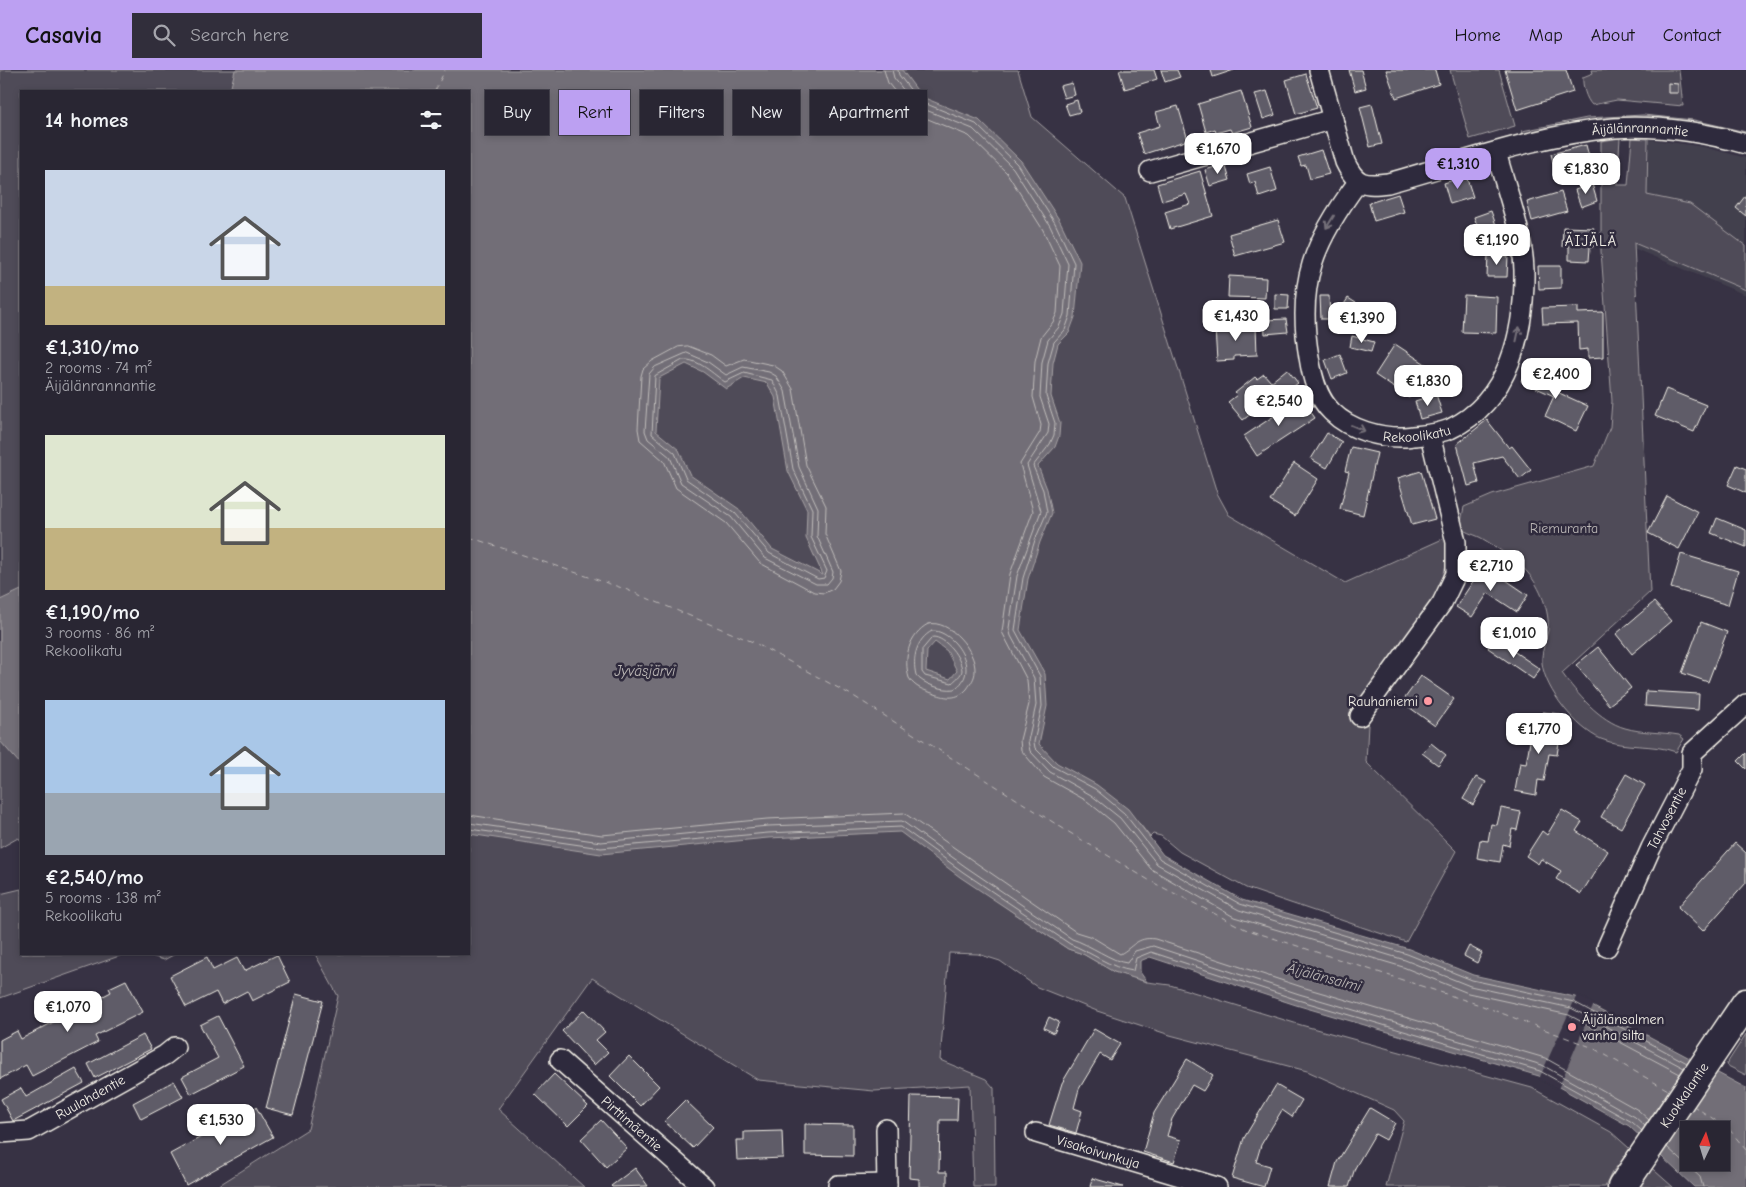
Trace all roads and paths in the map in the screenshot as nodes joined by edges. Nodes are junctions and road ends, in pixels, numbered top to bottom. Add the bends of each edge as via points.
1 (1319, 70) edge
2 (1333, 119) junction
3 (1746, 144) edge
4 (1496, 152) junction
5 (1150, 171) dead end
6 (1358, 182) junction
7 (1430, 435) junction
8 (1746, 704) edge
9 (1360, 716) dead end
10 (1607, 948) dead end
11 (1745, 1005) edge
12 (175, 1046) dead end
13 (560, 1060) dead end
14 (886, 1129) dead end
15 (1036, 1133) dead end
16 (0, 1134) edge
17 (838, 1185) dead end
18 (887, 1185) edge
19 (704, 1187) edge
20 (1217, 1187) edge
21 (1622, 1187) edge

1 - 2 street
2 - 5 street
2 - 6 street via 1345,162
3 - 4 street, Äijälänrannantie via 1683,131 1614,128
4 - 6 street, Äijälänrannantie via 1388,183
7 -> 4 street, Rekoolikatu via 1449,429 1483,405 1497,388 1516,346 1522,320 1524,269
6 -> 7 street, Rekoolikatu via 1324,232 1306,286 1306,339 1310,366 1319,394 1332,412 1352,426 1374,435
7 - 9 street via 1456,542 1456,574 1442,603
8 - 10 street, Tahvosentie via 1692,753 1692,769 1651,848
11 - 21 main road, Kuokkalantie
12 - 16 street, Ruulahdentie via 165,1055 29,1131
13 - 19 street, Pirttimäentie
14 - 18 street
15 - 20 street, Visakoivunkuja
17 - 18 street

